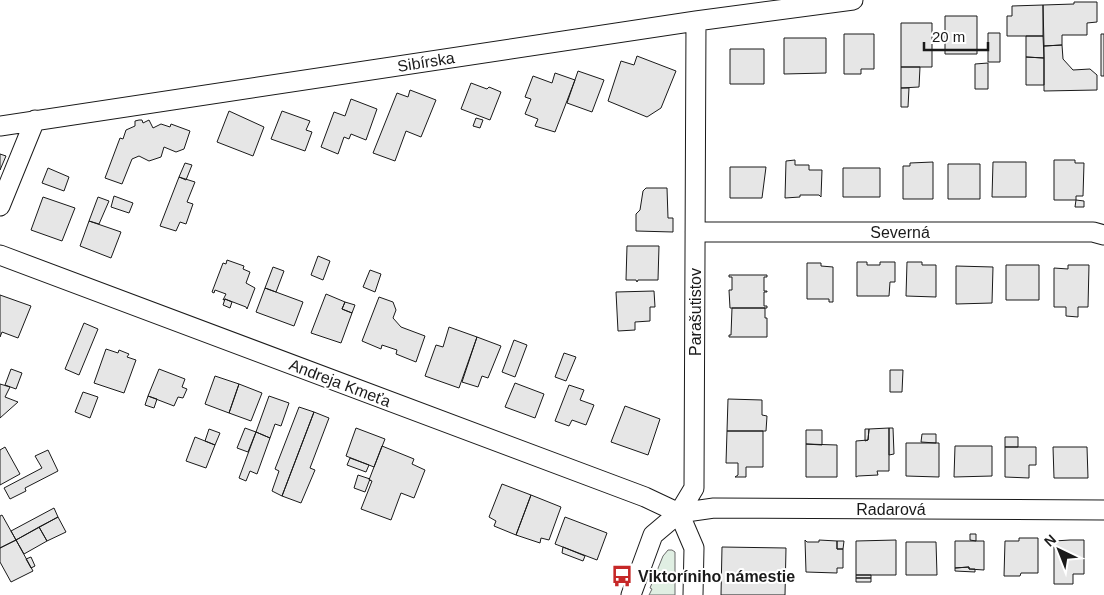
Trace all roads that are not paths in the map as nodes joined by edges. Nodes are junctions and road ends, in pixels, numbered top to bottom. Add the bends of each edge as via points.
1 (853, 0) edge
2 (696, 22) junction
3 (35, 120) junction
4 (0, 126) edge
5 (0, 206) edge
6 (695, 232) junction
7 (1104, 235) edge
8 (0, 255) edge
9 (1104, 510) edge
10 (679, 513) junction
11 (631, 595) edge
12 (693, 595) edge

1 - 2 street, Sibírska
2 - 3 street, Sibírska
2 - 6 street, Parašutistov
3 - 4 street, Sibírska
3 - 5 street
6 - 7 street, Severná via 1093,232
6 - 10 street, Parašutistov via 694,488
8 - 10 street, Andreja Kmeťa via 645,497
9 - 10 street, Radarová via 714,508
10 - 11 street via 653,535
10 - 12 street via 694,548

